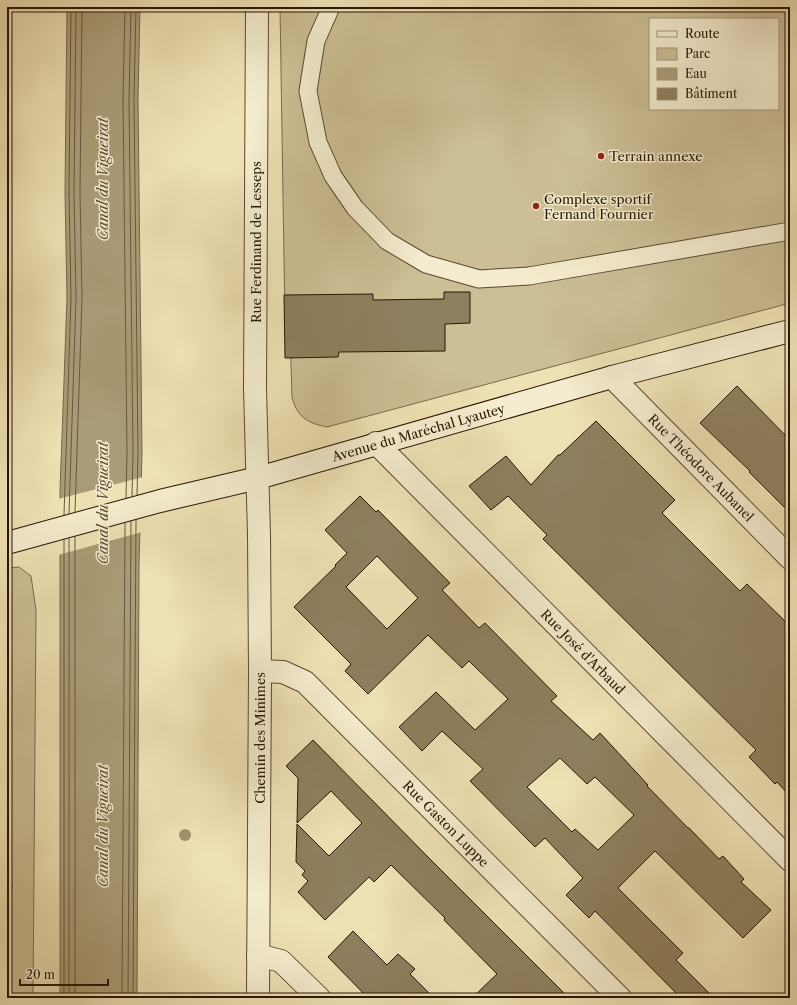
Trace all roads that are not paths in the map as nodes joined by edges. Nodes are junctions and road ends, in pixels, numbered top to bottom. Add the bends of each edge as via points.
1 (257, 7) edge
2 (331, 7) edge
3 (790, 231) edge
4 (790, 331) edge
5 (612, 377) junction
6 (376, 443) junction
7 (258, 478) junction
8 (7, 543) edge
9 (790, 558) edge
10 (260, 671) junction
11 (790, 860) edge
12 (258, 955) junction
13 (258, 998) edge
14 (319, 998) edge
15 (620, 998) edge

1 - 7 street, Rue Ferdinand de Lesseps via 255,389
2 - 3 lane via 316,41 308,92 318,142 333,176 355,208 387,240 426,264 479,279 529,276
4 - 5 street, Avenue du Maréchal Lyautey
5 - 6 street, Avenue du Maréchal Lyautey
5 - 9 street, Rue Théodore Aubanel
6 - 7 street, Avenue du Maréchal Lyautey
6 - 11 street, Rue José d'Arbaud
7 - 8 street, Avenue du Maréchal Lyautey via 160,501
7 - 10 street, Chemin des Minimes
10 - 12 street, Chemin des Minimes
10 - 15 street, Rue Gaston Luppe via 283,672 305,682
12 - 13 street, Chemin des Minimes
12 - 14 street via 282,961

